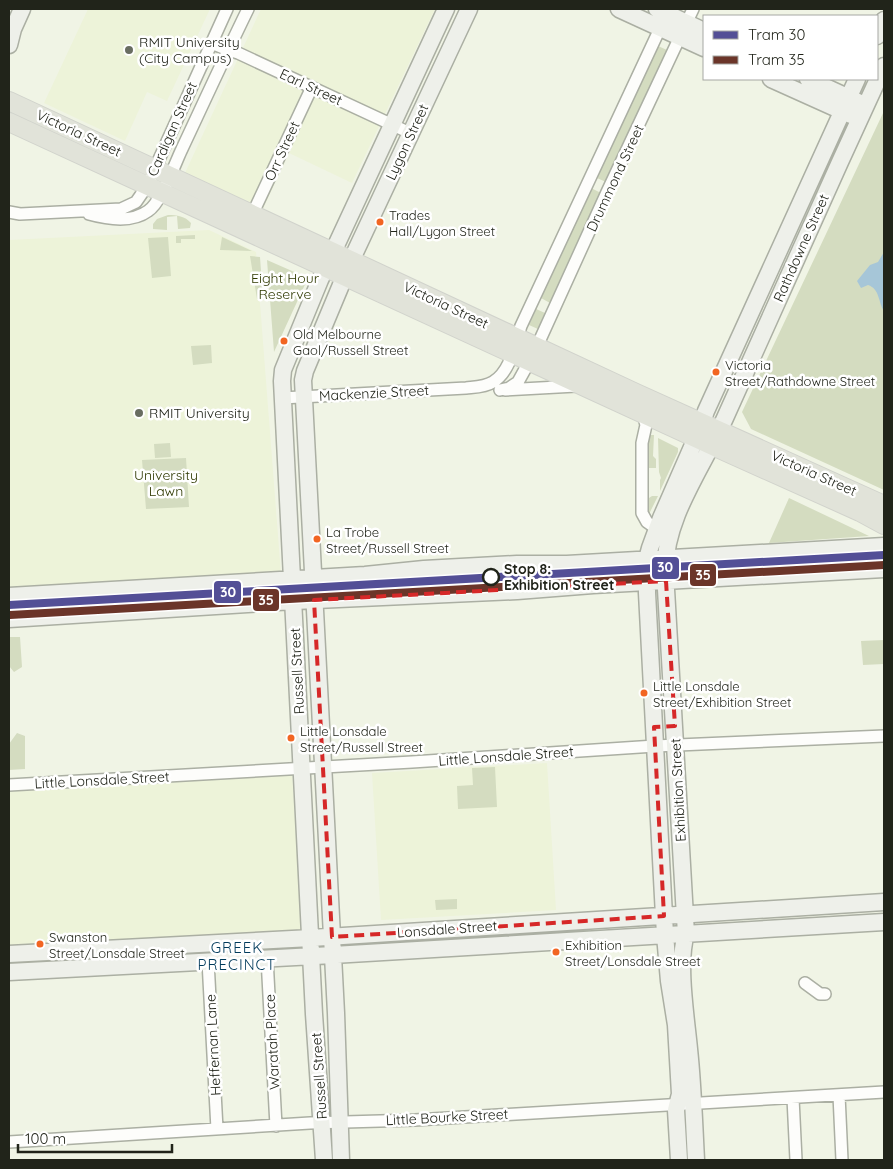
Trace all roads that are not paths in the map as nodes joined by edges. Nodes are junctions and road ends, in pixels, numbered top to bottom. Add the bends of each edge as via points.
1 (22, 9) edge
2 (248, 9) edge
3 (446, 9) edge
4 (468, 9) edge
5 (619, 9) edge
6 (225, 13) edge
7 (664, 15) edge
8 (884, 20) edge
9 (687, 23) edge
10 (240, 26) junction
11 (703, 31) edge
12 (878, 34) edge
13 (212, 43) junction
14 (9, 45) edge
15 (703, 47) edge
16 (228, 50) junction
17 (884, 66) edge
18 (878, 79) edge
19 (779, 80) edge
20 (857, 80) edge
21 (878, 80) edge
22 (312, 87) junction
23 (815, 88) edge
24 (9, 100) edge
25 (845, 104) junction
26 (863, 113) junction
27 (9, 122) edge
28 (393, 125) junction
29 (410, 133) junction
30 (162, 173) junction
31 (154, 189) junction
32 (75, 211) junction
33 (9, 212) edge
34 (252, 215) junction
35 (329, 260) junction
36 (348, 269) junction
37 (739, 341) junction
38 (515, 346) junction
39 (756, 349) junction
40 (534, 354) junction
41 (583, 386) junction
42 (466, 388) junction
43 (500, 390) junction
44 (304, 397) junction
45 (282, 398) junction
46 (643, 414) junction
47 (707, 434) junction
48 (308, 492) junction
49 (288, 493) junction
50 (884, 505) edge
51 (884, 525) edge
52 (657, 529) junction
53 (884, 546) edge
54 (665, 558) junction
55 (647, 559) junction
56 (884, 569) edge
57 (313, 578) junction
58 (293, 579) junction
59 (666, 580) junction
60 (646, 582) junction
61 (9, 596) edge
62 (314, 600) junction
63 (294, 601) junction
64 (9, 619) edge
65 (675, 726) junction
66 (654, 727) junction
67 (884, 736) edge
68 (655, 746) junction
69 (676, 746) junction
70 (323, 767) junction
71 (302, 768) junction
72 (9, 785) edge
73 (659, 820) junction
74 (680, 820) junction
75 (329, 877) junction
76 (308, 878) junction
77 (683, 886) junction
78 (662, 887) junction
79 (879, 903) edge
80 (787, 908) junction
81 (685, 915) junction
82 (664, 916) junction
83 (880, 922) edge
84 (505, 926) junction
85 (788, 928) junction
86 (429, 930) junction
87 (686, 934) junction
88 (353, 935) junction
89 (665, 935) junction
90 (332, 937) junction
91 (310, 938) junction
92 (505, 944) junction
93 (142, 947) junction
94 (430, 949) junction
95 (97, 950) junction
96 (354, 953) junction
97 (11, 954) edge
98 (333, 955) junction
99 (311, 956) junction
100 (267, 958) junction
101 (208, 961) junction
102 (143, 965) junction
103 (98, 968) junction
104 (12, 972) edge
105 (805, 983) dead end
106 (825, 994) dead end
107 (338, 1068) junction
108 (318, 1069) junction
109 (884, 1092) edge
110 (839, 1095) junction
111 (793, 1098) junction
112 (686, 1105) junction
113 (322, 1122) junction
114 (339, 1122) junction
115 (276, 1126) junction
116 (217, 1130) junction
117 (9, 1142) edge
118 (324, 1160) edge
119 (341, 1160) edge
120 (679, 1160) edge
121 (696, 1160) edge
122 (796, 1160) edge
123 (842, 1160) edge

1 - 14 main road
2 - 10 street, Cardigan Street
3 - 28 main road, Lygon Street
4 - 29 main road, Lygon Street
5 - 7 main road
6 - 10 street, Cardigan Street
6 - 13 street, Cardigan Street
7 - 9 main road
7 - 38 street, Drummond Street via 521,326
8 - 12 main road
9 - 11 main road
9 - 15 main road
9 - 40 street, Drummond Street
10 - 16 street, Cardigan Street
13 - 16 street, Earl Street
13 - 30 street, Cardigan Street
16 - 22 street, Earl Street
16 - 30 street, Cardigan Street
17 - 18 main road, Rathdowne Street
19 - 23 main road
20 - 25 main road, Rathdowne Street
21 - 26 main road, Rathdowne Street
22 - 28 street, Earl Street
22 - 34 street, Orr Street
23 - 25 main road
24 - 30 main road, Victoria Street
25 - 26 main road
25 - 37 main road, Rathdowne Street
26 - 39 main road, Rathdowne Street
27 - 31 main road, Victoria Street
28 - 29 street, Earl Street
28 - 35 main road, Lygon Street
29 - 36 main road, Lygon Street
30 - 31 street, Cardigan Street
30 - 31 street, Cardigan Street
30 - 34 main road, Victoria Street
31 - 32 street via 126,207
31 - 32 street via 151,209 135,217 111,218
31 - 35 main road, Victoria Street
32 - 33 street
34 - 35 main road, Victoria Street
35 - 36 main road, Victoria Street
35 - 45 main road, Russell Street via 283,370
36 - 38 main road, Victoria Street
36 - 44 main road, Russell Street via 305,371
37 - 39 main road
37 - 47 main road, Rathdowne Street
38 - 40 main road, Victoria Street
38 - 42 street, Mackenzie Street via 496,380
39 - 47 main road, Rathdowne Street
40 - 41 main road, Victoria Street
40 - 43 street via 518,382
40 - 47 main road, Victoria Street
41 - 43 street, Mackenzie Street
41 - 46 main road, Victoria Street
42 - 43 street, Mackenzie Street
42 - 44 street, Mackenzie Street
44 - 45 street, Mackenzie Street
44 - 48 main road, Russell Street
45 - 49 main road, Russell Street
46 - 47 main road, Victoria Street
46 - 52 street via 646,425 642,443 642,513 647,522
47 - 50 main road, Victoria Street
47 - 51 main road, Victoria Street
47 - 52 main road, Exhibition Street
47 - 54 main road, Exhibition Street via 668,540
48 - 49 main road
48 - 57 main road, Russell Street
49 - 58 main road, Russell Street
52 - 55 main road, Exhibition Street
53 - 54 main road
54 - 55 main road
54 - 59 main road, Exhibition Street
55 - 57 main road
55 - 60 main road, Exhibition Street
56 - 59 main road
57 - 58 main road
57 - 62 main road, Russell Street
58 - 61 main road
58 - 63 main road, Russell Street
59 - 60 main road
59 - 65 main road, Exhibition Street
60 - 62 main road via 508,592
60 - 66 main road, Exhibition Street
62 - 63 main road
62 - 70 main road, Russell Street
63 - 64 main road
63 - 71 main road, Russell Street
65 - 66 main road
65 - 69 main road, Exhibition Street
66 - 68 main road, Exhibition Street
67 - 69 street, Little Lonsdale Street
68 - 69 street, Little Lonsdale Street
68 - 70 street, Little Lonsdale Street
68 - 73 main road, Exhibition Street
69 - 74 main road, Exhibition Street
70 - 71 street, Little Lonsdale Street
70 - 75 main road, Russell Street
71 - 72 street, Little Lonsdale Street
71 - 76 main road, Russell Street
73 - 74 main road
73 - 78 main road, Exhibition Street
74 - 77 main road, Exhibition Street
75 - 76 main road
75 - 90 main road, Russell Street
76 - 91 main road, Russell Street
77 - 78 main road
77 - 81 main road, Exhibition Street
78 - 82 main road, Exhibition Street
79 - 80 main road, Lonsdale Street
79 - 83 main road
80 - 81 main road, Lonsdale Street
80 - 85 main road
81 - 82 main road, Lonsdale Street
81 - 87 main road, Exhibition Street
82 - 84 main road, Lonsdale Street
82 - 89 main road, Exhibition Street
83 - 85 main road, Lonsdale Street
84 - 86 main road, Lonsdale Street
84 - 92 main road
85 - 87 main road, Lonsdale Street
86 - 88 main road, Lonsdale Street
86 - 94 main road
87 - 89 main road, Lonsdale Street
87 - 112 main road, Exhibition Street via 683,945
88 - 90 main road, Lonsdale Street
88 - 96 main road
89 - 92 main road, Lonsdale Street
89 - 112 main road, Exhibition Street via 680,1094
90 - 91 main road, Lonsdale Street
90 - 98 main road, Russell Street
91 - 93 main road, Lonsdale Street
91 - 99 main road, Russell Street
92 - 94 main road, Lonsdale Street
93 - 95 main road, Lonsdale Street
93 - 102 main road
94 - 96 main road, Lonsdale Street
95 - 97 main road, Lonsdale Street
95 - 103 main road
96 - 98 main road, Lonsdale Street
97 - 104 main road
98 - 99 main road, Lonsdale Street
98 - 107 main road, Russell Street
99 - 100 main road, Lonsdale Street
99 - 108 main road, Russell Street
100 - 101 main road, Lonsdale Street
100 - 115 street, Waratah Place
101 - 102 main road, Lonsdale Street
101 - 116 street, Heffernan Lane
102 - 103 main road, Lonsdale Street
103 - 104 main road, Lonsdale Street
105 - 106 street
107 - 108 main road
107 - 114 main road, Russell Street
108 - 113 main road, Russell Street
109 - 110 street, Little Bourke Street
110 - 111 street, Little Bourke Street
110 - 123 street
111 - 112 street, Little Bourke Street
111 - 122 street
112 - 114 street, Little Bourke Street
112 - 120 main road, Exhibition Street via 676,1110
112 - 121 main road, Exhibition Street
113 - 114 street, Little Bourke Street
113 - 115 street, Little Bourke Street
113 - 118 main road, Russell Street
114 - 119 main road, Russell Street
115 - 116 street, Little Bourke Street
116 - 117 street, Little Bourke Street

